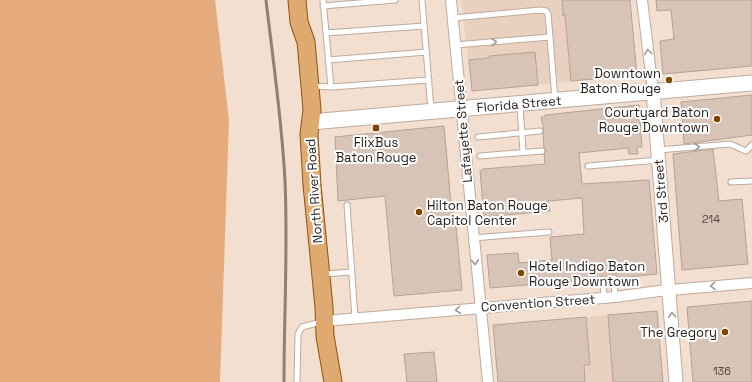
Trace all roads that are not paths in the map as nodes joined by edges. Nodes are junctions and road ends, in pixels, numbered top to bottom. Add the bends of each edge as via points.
1 (297, 0) edge
2 (323, 0) edge
3 (395, 0) edge
4 (422, 0) edge
5 (451, 0) edge
6 (642, 0) edge
7 (323, 6) junction
8 (453, 18) junction
9 (424, 26) junction
10 (326, 33) junction
11 (550, 37) junction
12 (456, 45) junction
13 (427, 52) junction
14 (328, 60) junction
15 (429, 80) junction
16 (752, 83) edge
17 (310, 86) junction
18 (331, 87) junction
19 (653, 91) junction
20 (556, 101) junction
21 (520, 104) junction
22 (461, 109) junction
23 (431, 111) junction
24 (311, 122) junction
25 (540, 131) dead end
26 (522, 133) junction
27 (478, 137) dead end
28 (752, 145) edge
29 (542, 150) dead end
30 (523, 152) junction
31 (659, 155) junction
32 (480, 156) dead end
33 (588, 166) dead end
34 (752, 181) edge
35 (731, 182) dead end
36 (347, 205) dead end
37 (550, 232) dead end
38 (473, 238) junction
39 (352, 272) junction
40 (321, 274) junction
41 (614, 278) dead end
42 (603, 279) dead end
43 (752, 283) edge
44 (670, 290) junction
45 (616, 297) junction
46 (604, 298) junction
47 (481, 307) junction
48 (355, 318) junction
49 (324, 321) junction
50 (296, 382) edge
51 (333, 382) edge
52 (488, 382) edge
53 (676, 382) edge

1 - 17 main road, North River Road via 306,42
2 - 7 lane
3 - 7 lane
4 - 9 lane
5 - 8 street, Lafayette Street
19 -> 6 street, 3rd Street
7 - 10 lane
8 - 11 lane via 543,10 548,14
8 - 12 street, Lafayette Street
9 - 10 lane
9 - 13 lane
10 - 14 lane
12 -> 11 lane
11 - 20 lane
12 - 22 street, Lafayette Street
13 - 14 lane
13 - 15 lane
14 - 18 lane
15 - 18 lane
15 - 23 lane
16 - 19 main road, Florida Street
17 - 18 lane
17 - 24 main road, North River Road
19 - 20 main road, Florida Street
19 - 31 street, 3rd Street
20 - 21 main road, Florida Street
21 - 22 main road, Florida Street
21 - 26 lane
22 - 23 main road, Florida Street
22 - 38 street, Lafayette Street
23 - 24 main road, Florida Street
24 - 40 main road, North River Road via 310,165
25 - 26 lane
26 - 27 lane
26 - 30 lane
31 -> 28 lane via 730,144 746,151
29 - 30 lane
30 - 32 lane
31 - 33 lane
31 - 44 street, 3rd Street
34 - 35 lane
36 - 39 lane
37 - 38 lane
38 -> 47 street, Lafayette Street
39 - 40 lane
39 - 48 lane
40 - 49 main road, North River Road
41 - 45 lane
42 - 46 lane
43 -> 44 street, Convention Street
44 - 45 street, Convention Street
53 -> 44 street, 3rd Street
45 - 46 street, Convention Street
46 - 47 street, Convention Street
47 -> 48 street, Convention Street
47 - 52 street, Lafayette Street
48 - 49 street, Convention Street
49 - 50 lane via 302,327 298,334
49 - 51 main road, North River Road

